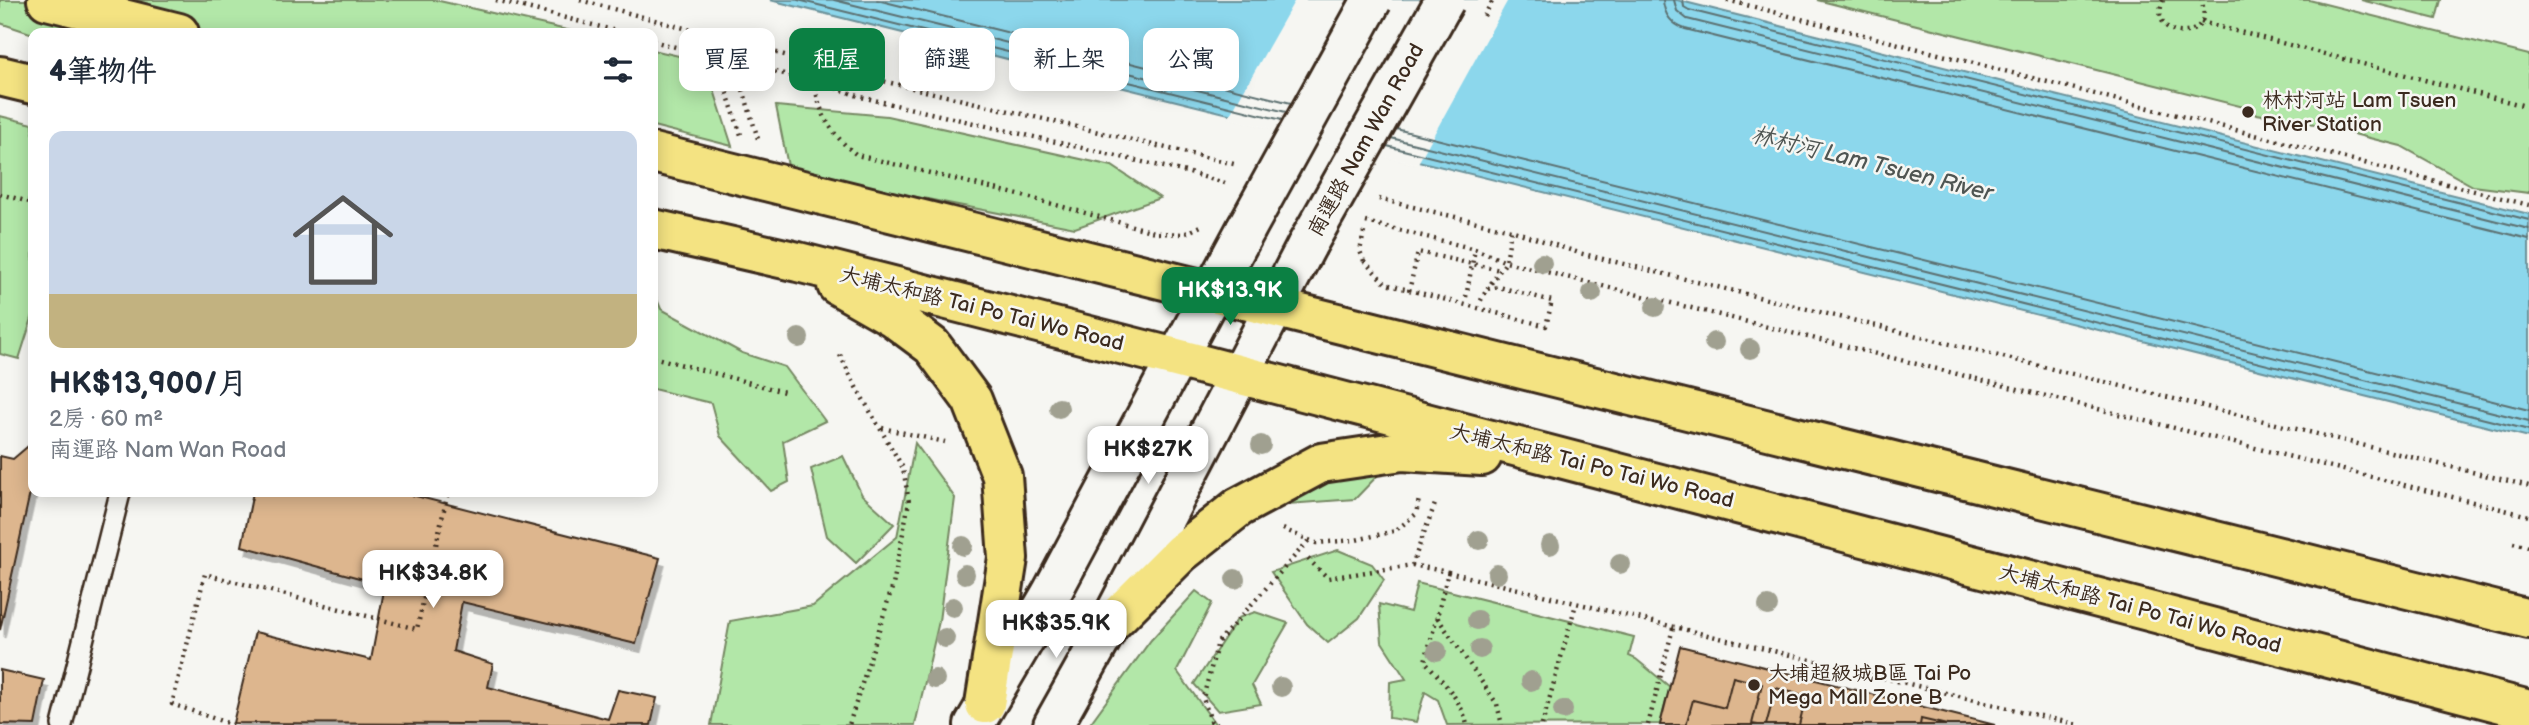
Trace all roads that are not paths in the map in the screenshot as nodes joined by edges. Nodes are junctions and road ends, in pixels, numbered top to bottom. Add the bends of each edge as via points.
1 (47, 0) edge
2 (1372, 0) edge
3 (1445, 0) edge
4 (159, 28) edge
5 (0, 76) edge
6 (28, 83) edge
7 (658, 154) edge
8 (658, 230) edge
9 (798, 262) junction
10 (1212, 291) junction
11 (1274, 307) junction
12 (1176, 358) junction
13 (1239, 375) junction
14 (1568, 461) junction
15 (119, 497) edge
16 (2529, 619) edge
17 (1110, 625) junction
18 (2529, 710) edge
19 (980, 714) edge
20 (62, 725) edge
21 (1054, 725) edge

1 - 4 main road
2 - 10 main road, bridge
3 - 11 main road, 南運路 Nam Wan Road, bridge
5 - 6 main road
7 - 10 main road
8 - 9 main road, 大埔太和路 Tai Po Tai Wo Road
9 - 12 main road, 大埔太和路 Tai Po Tai Wo Road
9 - 19 main road via 893,317 932,346 972,400 1002,476 1008,558
10 - 11 main road
10 - 12 main road
11 - 13 main road, 南運路 Nam Wan Road
11 - 16 main road
12 - 13 main road, 大埔太和路 Tai Po Tai Wo Road
12 - 19 main road via 1051,594
13 - 14 main road, 大埔太和路 Tai Po Tai Wo Road
13 - 17 main road, 南運路 Nam Wan Road
14 - 17 main road via 1402,451 1321,463 1239,507 1181,553
14 - 18 main road, 大埔太和路 Tai Po Tai Wo Road
15 - 20 lane
17 - 21 main road, 南運路 Nam Wan Road

